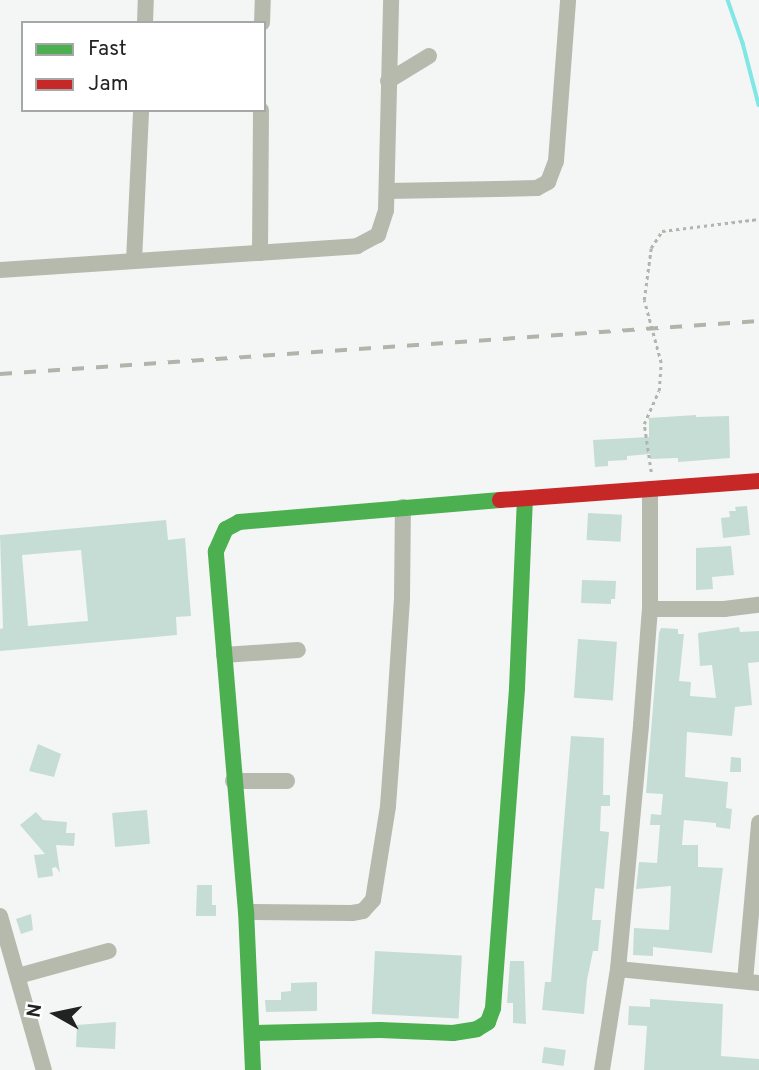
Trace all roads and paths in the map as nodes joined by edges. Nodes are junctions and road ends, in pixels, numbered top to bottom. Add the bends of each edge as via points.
1 (146, 0) edge
2 (262, 0) edge
3 (391, 0) edge
4 (568, 0) edge
5 (145, 21) edge
6 (262, 21) edge
7 (429, 56) dead end
8 (388, 81) junction
9 (141, 112) edge
10 (261, 112) edge
11 (387, 191) junction
12 (759, 219) edge
13 (260, 253) junction
14 (134, 261) junction
15 (0, 270) edge
16 (759, 481) edge
17 (650, 489) junction
18 (525, 500) junction
19 (402, 507) junction
20 (759, 605) edge
21 (650, 609) junction
22 (298, 650) dead end
23 (224, 655) junction
24 (233, 781) junction
25 (287, 781) dead end
26 (759, 822) edge
27 (757, 864) edge
28 (246, 912) junction
29 (1, 920) edge
30 (109, 951) dead end
31 (618, 968) junction
32 (18, 976) junction
33 (752, 982) edge
34 (252, 1033) junction
35 (44, 1070) edge
36 (253, 1070) edge
37 (602, 1070) edge

1 - 5 street
2 - 6 street
3 - 8 street
4 - 11 street via 556,162 548,182 537,188
7 - 8 street
8 - 11 street
9 - 14 street
10 - 13 street
11 - 13 street via 378,235 356,246
12 - 17 path via 662,231 651,248 644,300 661,363 659,391 644,424 652,468
13 - 14 street
14 - 15 street
16 - 17 street
17 - 18 street
17 - 21 street
18 - 19 street
18 - 34 street via 517,688 493,1007 488,1022 453,1033
19 - 23 street via 239,522 226,529 216,551
19 - 28 street via 402,597 391,765 373,900 362,911 352,913
20 - 21 street
21 - 31 street
22 - 23 street
23 - 24 street
24 - 25 street
24 - 28 street
26 - 27 street
27 - 33 street
28 - 34 street
29 - 32 street
30 - 32 street
31 - 33 street
31 - 37 street
32 - 35 street
34 - 36 street

